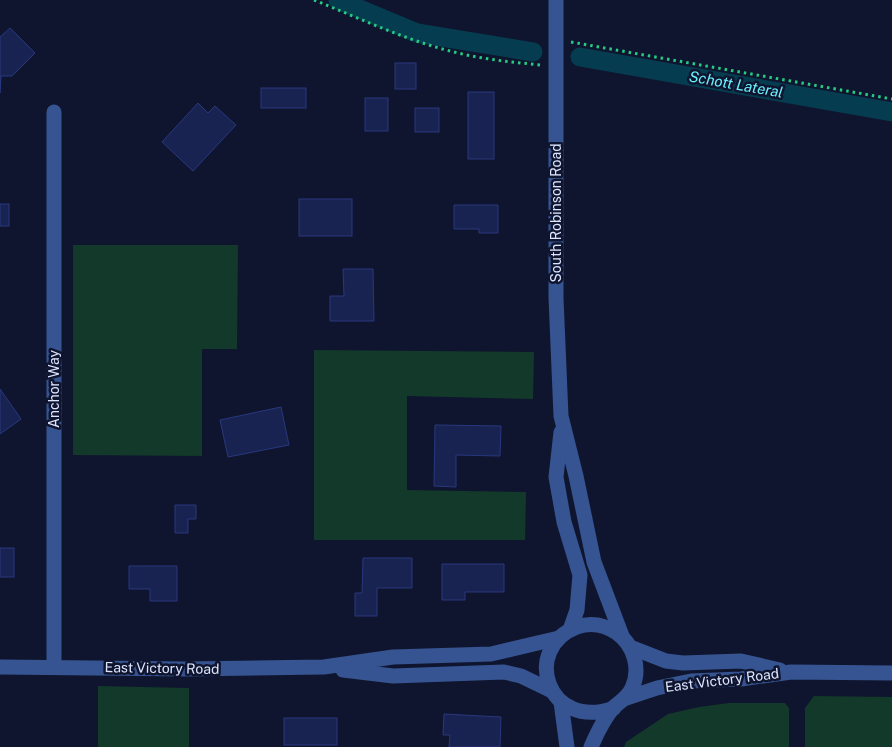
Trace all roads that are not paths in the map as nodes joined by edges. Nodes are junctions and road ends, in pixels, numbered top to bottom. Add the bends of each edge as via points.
1 (556, 0) edge
2 (54, 112) dead end
3 (562, 426) junction
4 (564, 634) junction
5 (626, 642) junction
6 (0, 666) edge
7 (54, 666) junction
8 (324, 667) junction
9 (791, 672) junction
10 (892, 673) edge
11 (556, 697) junction
12 (619, 704) junction
13 (567, 747) edge
14 (591, 747) edge

1 - 3 street, South Robinson Road via 556,298
2 - 7 street, Anchor Way
3 - 4 street, South Robinson Road via 556,477 564,522 580,575 580,592
3 - 5 street, South Robinson Road via 594,562
4 - 5 street via 583,625 597,625 610,629
4 - 8 street, East Victory Road via 491,654 394,657
4 - 11 street via 550,650 547,664 547,678
5 - 9 street, East Victory Road via 666,661 683,664 741,661
5 - 12 street via 635,660 636,674 632,688
6 - 7 street, East Victory Road
7 - 8 street, East Victory Road via 186,669
8 - 11 street, East Victory Road via 394,676 504,672 521,676
9 - 10 street, East Victory Road
9 - 12 street, East Victory Road via 691,681 657,688
11 - 12 street via 572,710 586,714 600,713
11 - 13 street
12 - 14 street via 597,733

